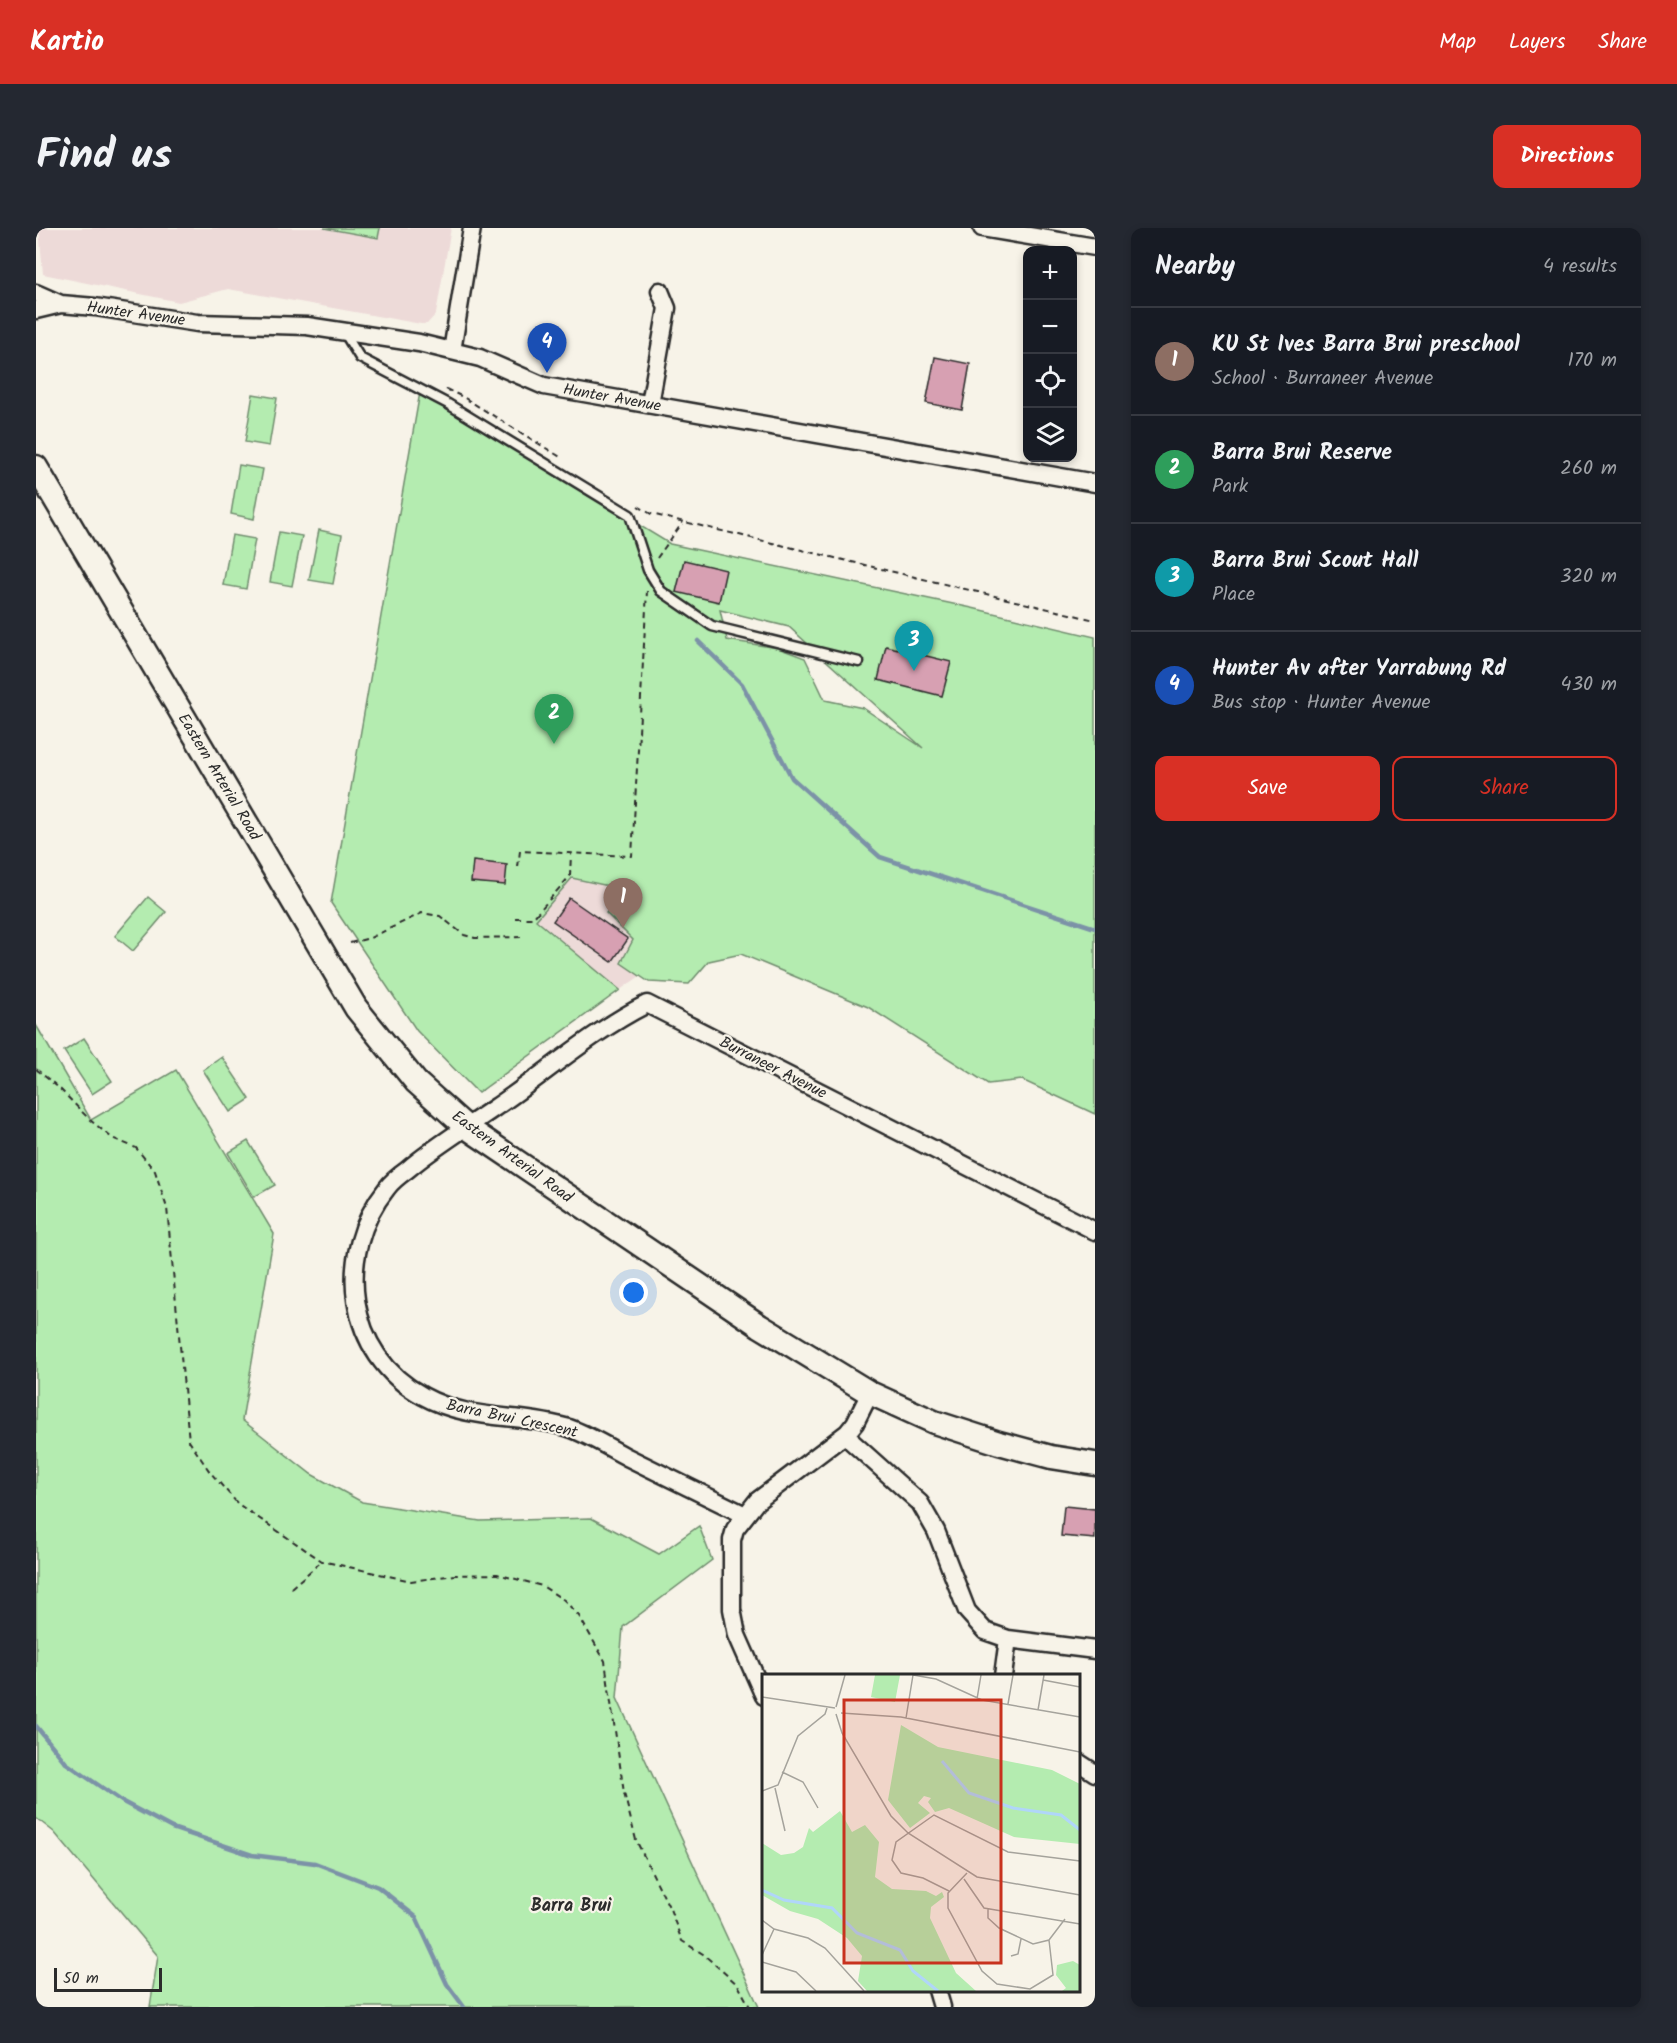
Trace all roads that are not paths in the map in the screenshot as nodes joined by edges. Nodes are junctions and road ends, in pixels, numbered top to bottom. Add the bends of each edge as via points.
1 (472, 228) edge
2 (982, 228) edge
3 (1095, 247) edge
4 (660, 291) dead end
5 (36, 293) edge
6 (61, 304) junction
7 (36, 310) edge
8 (344, 332) junction
9 (452, 351) junction
10 (650, 404) junction
11 (36, 466) edge
12 (1095, 483) edge
13 (859, 662) dead end
14 (466, 1127) junction
15 (1095, 1231) edge
16 (870, 1393) junction
17 (847, 1433) junction
18 (1095, 1464) edge
19 (745, 1515) junction
20 (1008, 1639) junction
21 (1095, 1650) edge
22 (1003, 1674) edge
23 (762, 1692) edge
24 (1080, 1763) edge
25 (1095, 1773) edge
26 (938, 1992) edge
27 (942, 2007) edge

1 - 9 street
2 - 3 street
4 - 10 street via 667,308
5 - 6 street, Hunter Avenue
6 - 7 street, Hunter Avenue
6 - 8 street, Hunter Avenue via 197,323 307,326
8 - 9 street, Hunter Avenue
8 - 13 lane via 360,358 448,404 630,515 648,570 662,591 712,626
9 - 10 street, Hunter Avenue via 480,358 544,386
10 - 12 street, Hunter Avenue
11 - 14 main road, Eastern Arterial Road via 356,1008 416,1082
14 - 15 street, Burraneer Avenue via 621,1017 647,1004
14 - 16 main road, Eastern Arterial Road via 760,1326
14 - 19 street, Barra Brui Crescent via 388,1186 362,1230 353,1272 354,1293 363,1328 385,1364 402,1382 442,1406 569,1428
16 - 17 street
16 - 18 main road, Eastern Arterial Road via 934,1422 999,1443
17 - 19 street
17 - 20 street via 852,1442 920,1503 936,1531 967,1611 985,1631
19 - 23 street via 732,1540 732,1609 736,1635
20 - 21 street
20 - 22 street
24 - 25 street
26 - 27 street

